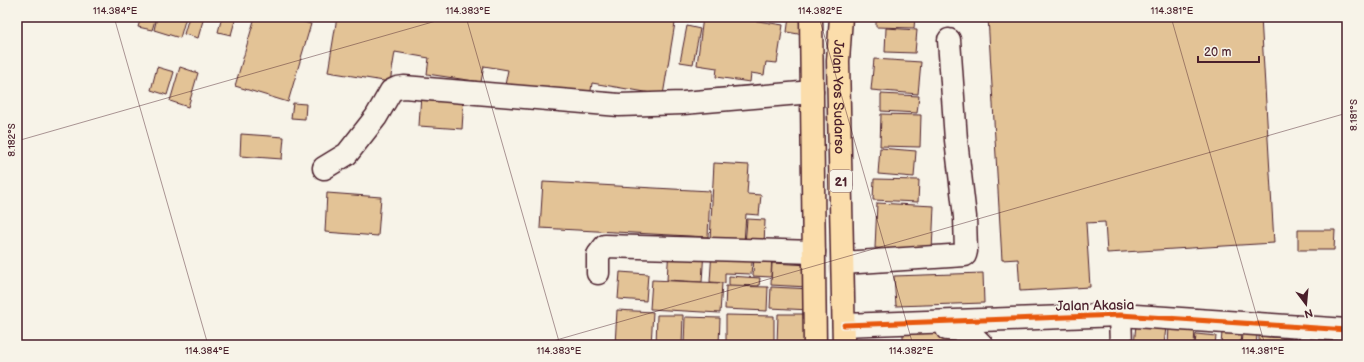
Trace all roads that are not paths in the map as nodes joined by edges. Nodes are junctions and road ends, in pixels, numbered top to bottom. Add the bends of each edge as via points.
1 (811, 17) edge
2 (841, 17) edge
3 (949, 40) dead end
4 (812, 92) junction
5 (840, 92) junction
6 (324, 168) dead end
7 (814, 252) junction
8 (843, 263) junction
9 (598, 273) dead end
10 (1120, 315) junction
11 (1347, 330) edge
12 (844, 335) edge
13 (815, 345) edge
14 (982, 345) edge
15 (1121, 345) edge

1 - 4 highway, Jalan Yos Sudarso / 21
2 - 5 highway, Jalan Yos Sudarso / 21 via 838,61
3 - 8 street via 956,140 965,217 965,255
4 - 5 highway
4 - 6 street via 683,103 619,105 404,86 391,91 376,117 347,154
4 - 7 highway, Jalan Yos Sudarso / 21
5 - 8 highway, Jalan Yos Sudarso / 21
7 - 9 street via 605,246 598,255
7 - 13 highway, Jalan Yos Sudarso / 21
8 - 12 highway, Jalan Yos Sudarso / 21
10 - 11 street, Jalan Akasia
10 - 12 street, Jalan Akasia
10 - 15 street
12 - 14 street via 915,329 965,330

